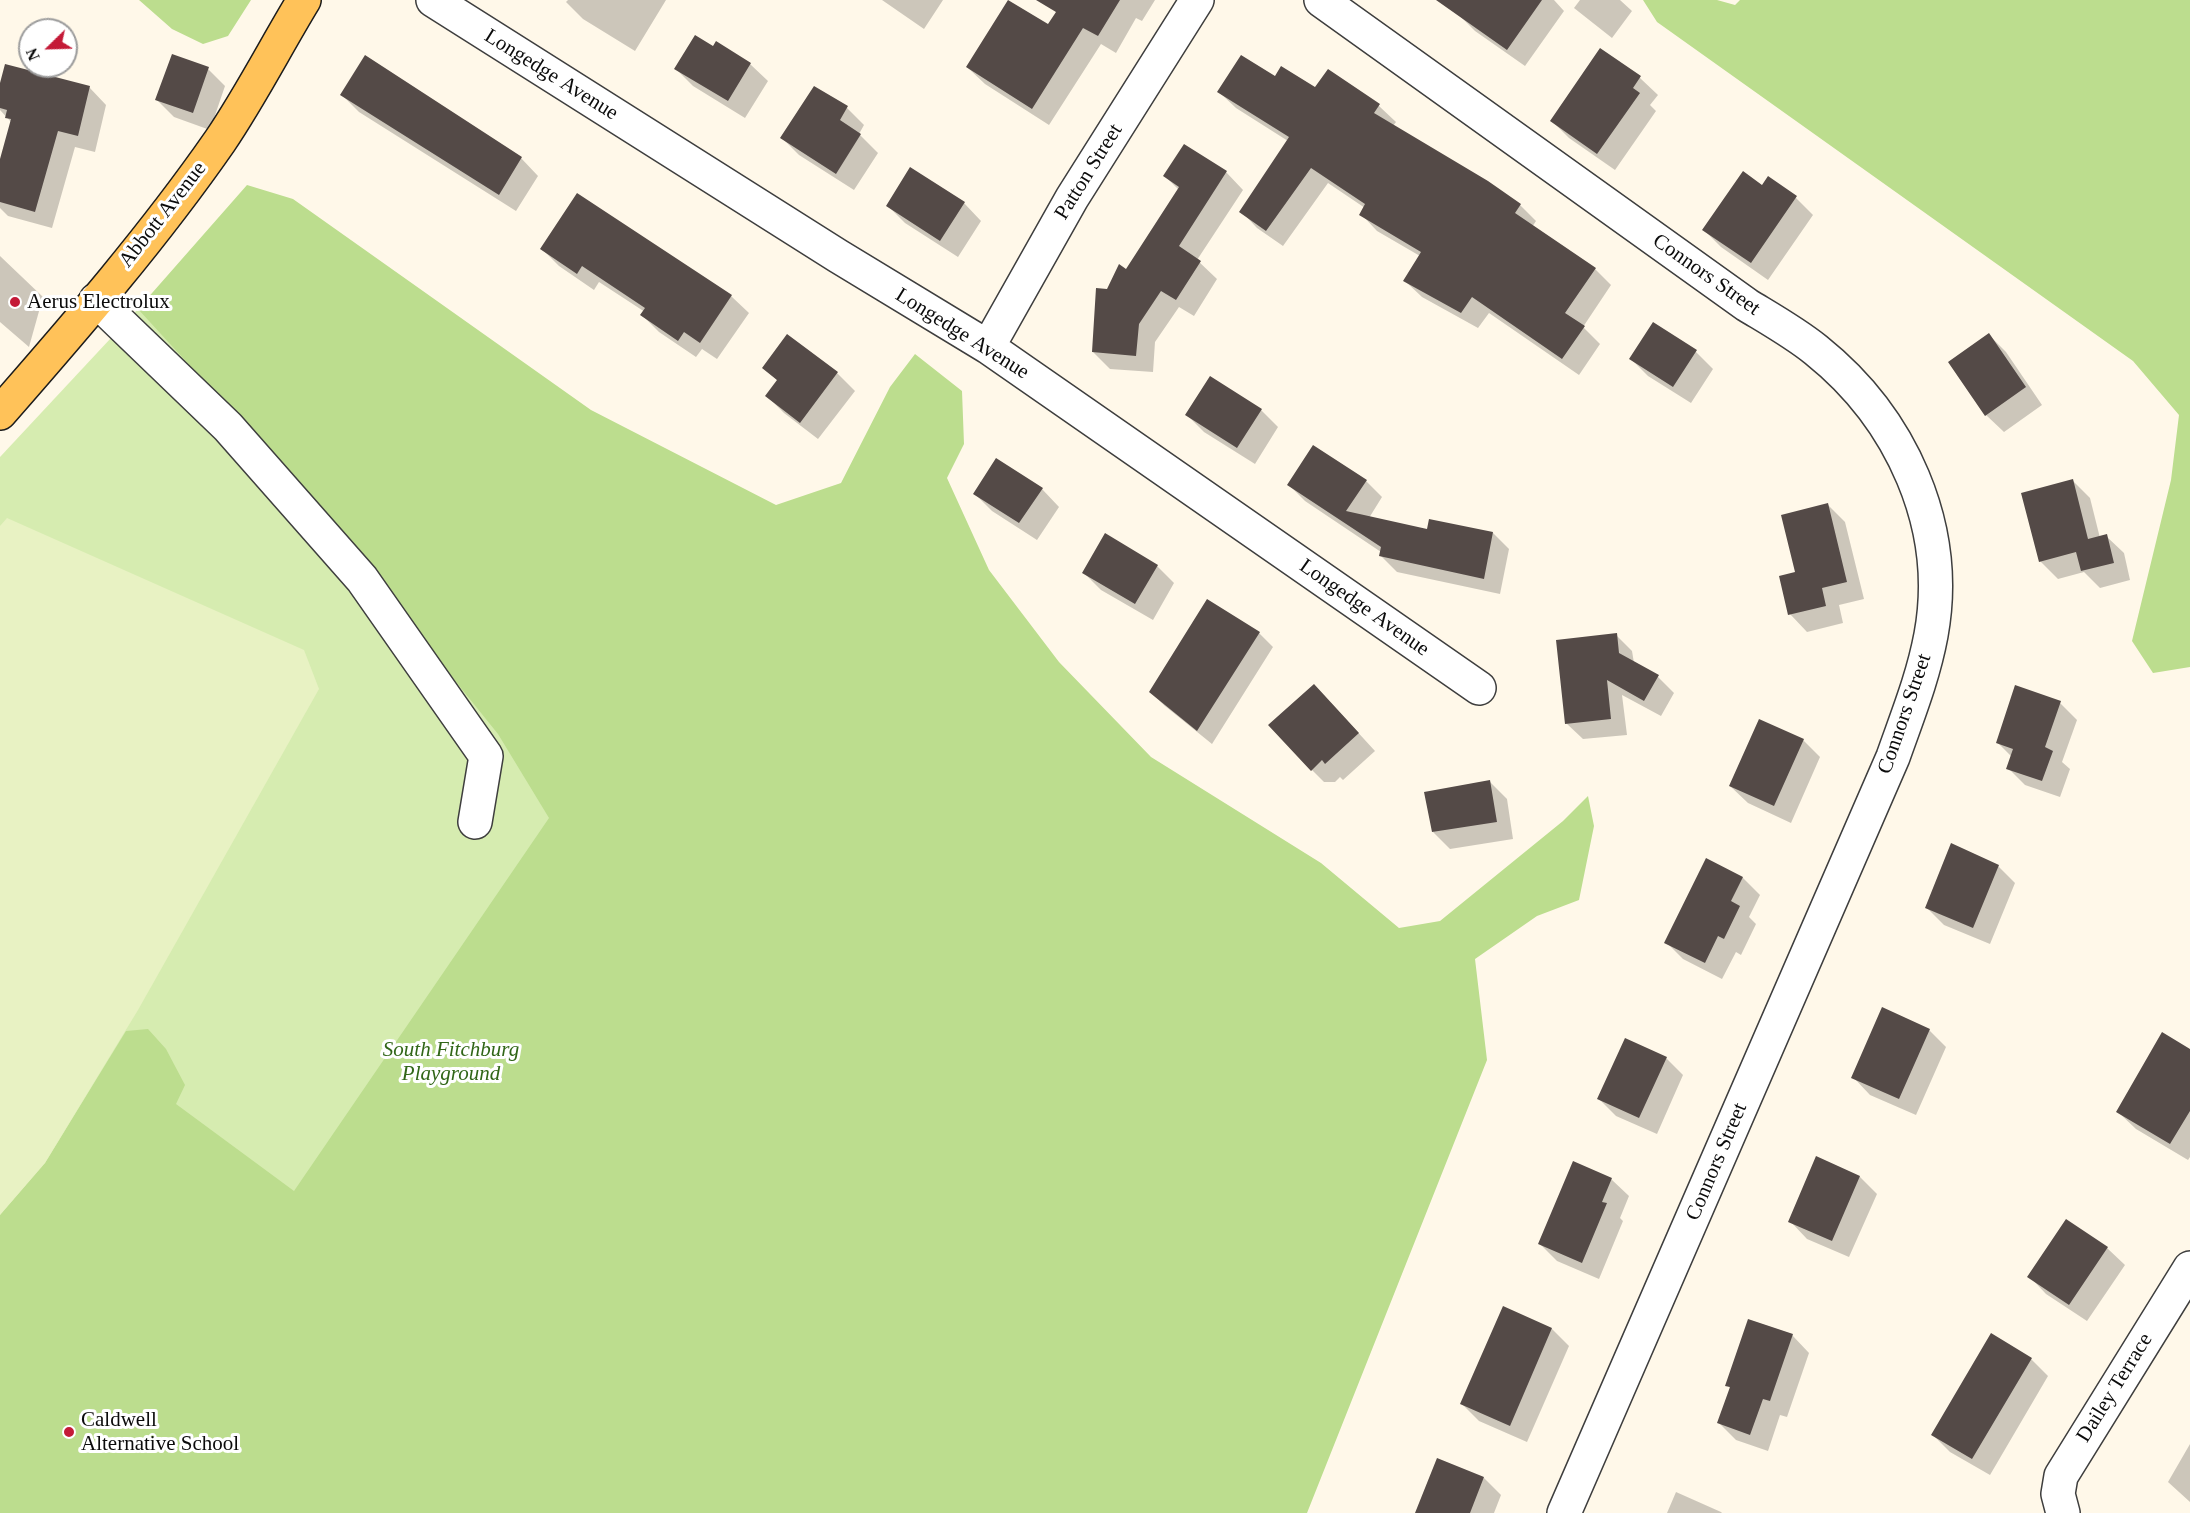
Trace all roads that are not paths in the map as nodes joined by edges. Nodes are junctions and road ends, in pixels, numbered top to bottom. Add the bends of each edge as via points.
1 (304, 0) edge
2 (433, 0) edge
3 (1197, 0) edge
4 (1321, 0) edge
5 (96, 300) junction
6 (988, 347) junction
7 (0, 412) edge
8 (1479, 688) dead end
9 (474, 822) dead end
10 (2190, 1268) edge
11 (1564, 1513) edge
12 (2063, 1513) edge

1 - 5 main road, Abbott Avenue via 221,139
2 - 6 street, Longedge Avenue
3 - 6 street, Patton Street via 1072,198
4 - 11 street, Connors Street via 1747,305 1815,349 1860,392 1891,432 1919,492 1933,549 1936,581 1931,634 1920,684 1893,757
5 - 7 main road, Abbott Avenue
5 - 9 street via 228,427 362,579 486,756
6 - 8 street, Longedge Avenue
10 - 12 street, Dailey Terrace via 2061,1476 2058,1494

